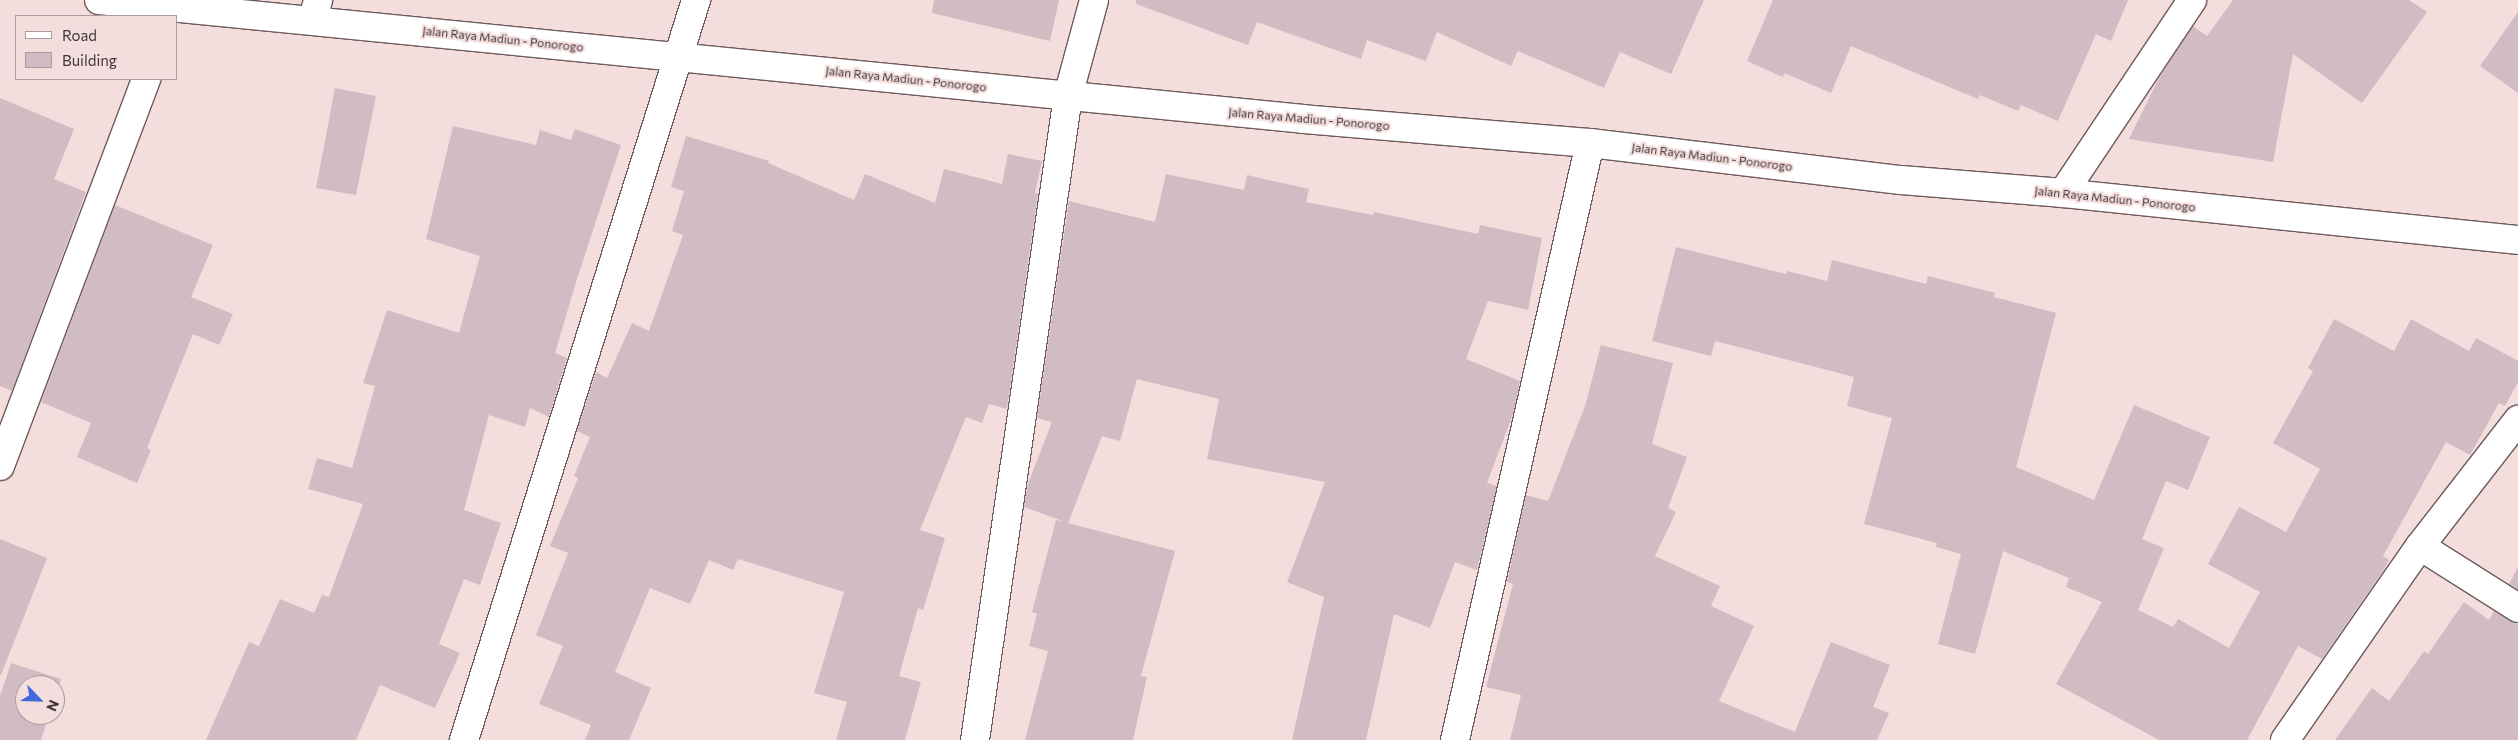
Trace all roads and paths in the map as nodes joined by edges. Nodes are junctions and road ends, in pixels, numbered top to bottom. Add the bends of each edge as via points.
1 (99, 0) edge
2 (696, 0) edge
3 (1094, 0) edge
4 (2192, 0) edge
5 (316, 10) edge
6 (680, 57) junction
7 (146, 80) edge
8 (1068, 96) junction
9 (1590, 143) junction
10 (2063, 193) junction
11 (2518, 240) edge
12 (2518, 420) edge
13 (0, 466) edge
14 (2420, 546) junction
15 (2518, 608) edge
16 (464, 740) edge
17 (974, 740) edge
18 (1455, 740) edge
19 (2285, 740) edge

1 - 5 main road, Jalan Raya Madiun - Ponorogo
2 - 6 main road
3 - 8 main road
4 - 10 main road
5 - 6 main road, Jalan Raya Madiun - Ponorogo
6 - 8 main road, Jalan Raya Madiun - Ponorogo
6 - 16 main road
7 - 13 main road
8 - 9 main road, Jalan Raya Madiun - Ponorogo
8 - 17 main road
9 - 10 main road, Jalan Raya Madiun - Ponorogo via 1902,180
9 - 18 main road
10 - 11 main road, Jalan Raya Madiun - Ponorogo
12 - 14 main road
14 - 15 main road
14 - 19 main road

